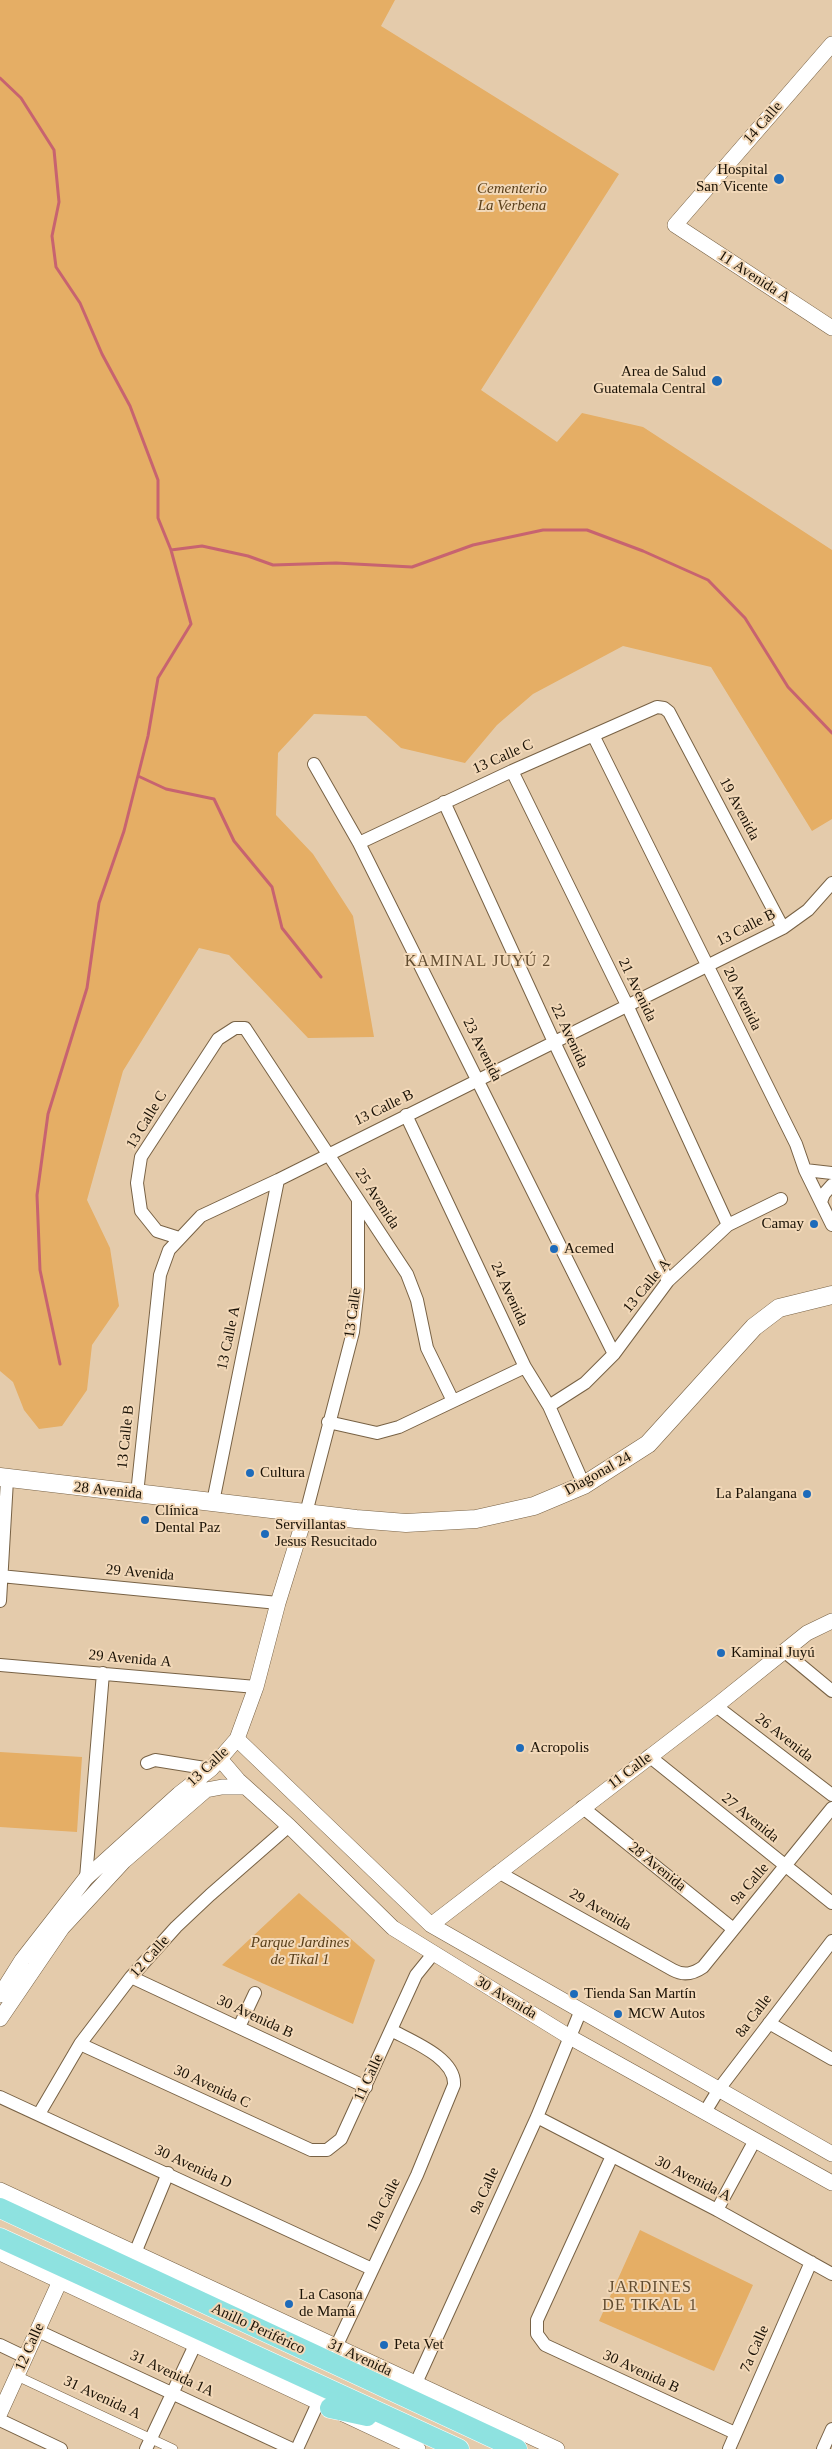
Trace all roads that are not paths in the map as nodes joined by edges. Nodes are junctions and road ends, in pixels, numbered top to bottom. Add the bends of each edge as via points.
1 (832, 44) edge
2 (675, 225) joint
3 (832, 328) edge
4 (664, 708) joint
5 (593, 734) junction
6 (314, 764) dead end
7 (512, 770) junction
8 (444, 802) junction
9 (359, 843) junction
10 (832, 882) edge
11 (783, 928) junction
12 (707, 966) junction
13 (627, 1005) junction
14 (245, 1028) joint
15 (554, 1042) junction
16 (478, 1079) junction
17 (406, 1115) junction
18 (329, 1153) junction
19 (805, 1170) junction
20 (832, 1173) edge
21 (278, 1180) junction
22 (832, 1185) edge
23 (781, 1199) dead end
24 (358, 1200) junction
25 (821, 1202) junction
26 (728, 1225) junction
27 (832, 1225) edge
28 (179, 1238) junction
29 (668, 1281) junction
30 (832, 1295) edge
31 (614, 1354) junction
32 (525, 1367) junction
33 (453, 1401) junction
34 (549, 1406) junction
35 (328, 1422) junction
36 (4, 1478) edge
37 (584, 1485) junction
38 (137, 1494) junction
39 (213, 1502) junction
40 (306, 1513) junction
41 (1, 1576) edge
42 (0, 1601) edge
43 (278, 1603) junction
44 (832, 1620) edge
45 (785, 1652) junction
46 (0, 1664) edge
47 (103, 1673) junction
48 (256, 1687) junction
49 (832, 1690) edge
50 (716, 1706) junction
51 (237, 1739) junction
52 (649, 1756) junction
53 (147, 1763) dead end
54 (216, 1764) junction
55 (241, 1784) junction
56 (190, 1786) junction
57 (832, 1795) edge
58 (582, 1807) junction
59 (832, 1808) edge
60 (290, 1826) junction
61 (785, 1867) junction
62 (498, 1872) junction
63 (86, 1878) junction
64 (396, 1894) junction
65 (832, 1903) edge
66 (381, 1916) junction
67 (431, 1925) junction
68 (732, 1928) junction
69 (832, 1941) edge
70 (433, 1954) junction
71 (687, 1974) joint
72 (131, 1977) junction
73 (255, 1993) dead end
74 (0, 1995) edge
75 (581, 2010) junction
76 (0, 2019) edge
77 (769, 2023) junction
78 (239, 2027) junction
79 (392, 2030) junction
80 (568, 2036) junction
81 (80, 2044) junction
82 (832, 2059) edge
83 (366, 2087) junction
84 (719, 2089) junction
85 (0, 2096) edge
86 (705, 2112) junction
87 (39, 2114) junction
88 (536, 2117) junction
89 (755, 2140) junction
90 (332, 2148) joint
91 (832, 2154) edge
92 (612, 2156) junction
93 (168, 2173) junction
94 (832, 2183) edge
95 (0, 2190) edge
96 (0, 2199) edge
97 (0, 2208) edge
98 (717, 2210) junction
99 (39, 2226) junction
100 (0, 2238) edge
101 (0, 2253) edge
102 (135, 2253) junction
103 (811, 2262) junction
104 (372, 2269) junction
105 (832, 2274) edge
106 (60, 2281) junction
107 (38, 2330) junction
108 (0, 2345) edge
109 (195, 2345) junction
110 (336, 2347) junction
111 (26, 2357) junction
112 (17, 2376) junction
113 (416, 2383) junction
114 (172, 2392) junction
115 (324, 2406) junction
116 (0, 2413) edge
117 (0, 2420) edge
118 (410, 2427) junction
119 (832, 2429) edge
120 (735, 2433) junction
121 (148, 2444) edge
122 (61, 2449) edge
123 (173, 2449) edge
124 (292, 2449) edge
125 (296, 2449) edge
126 (418, 2449) edge
127 (459, 2449) edge
128 (517, 2449) edge
129 (557, 2449) edge
130 (729, 2449) edge
131 (823, 2449) edge

1 - 2 street, 14 Calle
2 - 3 street, 11 Avenida A
4 - 5 street, 13 Calle C via 657,707
4 - 11 street, 19 Avenida
5 - 7 street, 13 Calle C
5 - 12 street, 20 Avenida
6 - 9 street, 23 Avenida
7 - 8 street, 13 Calle C
7 - 13 street, 21 Avenida
8 - 9 street, 13 Calle C
8 - 15 street, 22 Avenida
9 - 16 street, 23 Avenida
10 - 11 street, 13 Calle B via 808,910
11 - 12 street, 13 Calle B
12 - 13 street, 13 Calle B
12 - 19 street, 20 Avenida via 796,1144
13 - 15 street, 13 Calle B
13 - 26 street, 21 Avenida
14 - 18 street, 25 Avenida
14 - 28 street, 13 Calle C via 235,1028 218,1038 141,1157 137,1184 141,1211 157,1231
15 - 16 street, 13 Calle B
15 - 29 street, 22 Avenida
16 - 17 street, 13 Calle B
16 - 31 street, 23 Avenida
17 - 18 street, 13 Calle B
17 - 32 street, 24 Avenida
18 - 21 street, 13 Calle B
18 - 24 street, 25 Avenida
19 - 20 street
19 - 25 street, 20 Avenida
21 - 28 street, 13 Calle B via 201,1216
21 - 39 street, 13 Calle A
22 - 25 street
23 - 26 street, 13 Calle A
24 - 33 street, 25 Avenida via 407,1274 417,1300 427,1348
24 - 35 street, 13 Calle via 358,1288 352,1332
25 - 27 street, 20 Avenida
26 - 29 street, 13 Calle A
28 - 38 street, 13 Calle B via 170,1250 160,1275
29 - 31 street, 13 Calle A
30 - 37 main road, Diagonal 24 via 779,1308 749,1333 648,1444
31 - 34 street, 13 Calle A via 585,1383
32 - 33 street
32 - 34 street, 24 Avenida
33 - 35 street via 399,1427 377,1433
34 - 37 street, 24 Avenida
35 - 40 street, 13 Calle
36 - 38 main road, 28 Avenida
36 - 41 street
37 - 40 main road, Diagonal 24 via 534,1506 476,1518 406,1523
38 - 39 main road, 28 Avenida
39 - 40 main road, 28 Avenida
40 - 43 street, 13 Calle
41 - 42 street
41 - 43 street, 29 Avenida
43 - 48 street, 13 Calle
44 - 45 street, 11 Calle via 807,1633
45 - 49 street
45 - 50 street, 11 Calle
46 - 47 street, 29 Avenida A
47 - 48 street, 29 Avenida A
47 - 63 street
48 - 51 street, 13 Calle
50 - 52 street, 11 Calle
50 - 57 street, 26 Avenida
51 - 54 street, 13 Calle
51 - 64 street, 30 Avenida
52 - 58 street, 11 Calle
52 - 61 street, 27 Avenida
53 - 54 street via 155,1760
54 - 55 street, 30 Avenida
54 - 56 street, 13 Calle
55 - 56 street via 227,1778
55 - 60 street, 30 Avenida
55 - 76 street, 13 Calle via 206,1790 124,1861 62,1928
56 - 63 street, 13 Calle
58 - 62 street, 11 Calle
58 - 68 street, 28 Avenida
59 - 61 street, 9a Calle
60 - 66 street, 30 Avenida
60 - 72 street, 12 Calle via 176,1927
61 - 65 street, 27 Avenida
61 - 68 street, 9a Calle
62 - 67 street, 11 Calle
62 - 71 street, 29 Avenida via 673,1970
63 - 74 street, 13 Calle via 22,1960
64 - 66 street via 381,1897
64 - 67 street, 30 Avenida
66 - 70 street, 30 Avenida via 392,1928
67 - 75 street, 30 Avenida
68 - 71 street, 9a Calle via 702,1966
69 - 77 street, 8a Calle
70 - 79 street, 11 Calle via 416,1975
70 - 80 street, 30 Avenida
72 - 78 street, 30 Avenida B
72 - 81 street, 12 Calle
73 - 78 street
75 - 80 street, 9a Calle
75 - 84 street, 30 Avenida
77 - 82 street
77 - 84 street, 8a Calle
78 - 83 street, 30 Avenida B
79 - 83 street, 11 Calle
79 - 104 street, 10a Calle via 444,2060 453,2075 454,2085 417,2176
80 - 86 street, 30 Avenida
80 - 88 street, 9a Calle
81 - 87 street, 12 Calle
81 - 90 street, 30 Avenida C via 311,2150
83 - 90 street, 11 Calle via 341,2139
84 - 86 street, 8a Calle
84 - 91 street, 30 Avenida
85 - 87 street, 30 Avenida D
86 - 89 street, 30 Avenida
87 - 93 street, 30 Avenida D
88 - 92 street, 30 Avenida A
88 - 113 street, 9a Calle
89 - 94 street, 30 Avenida
89 - 98 street
92 - 98 street, 30 Avenida A
92 - 120 street, 30 Avenida B via 537,2320 537,2334 545,2345
93 - 102 street
93 - 104 street, 30 Avenida D
95 - 102 street, 31 Avenida
96 - 99 highway
97 - 99 highway, Anillo Periférico
98 - 103 street, 30 Avenida A
99 - 128 highway, Anillo Periférico
100 - 118 highway, Anillo Periférico
101 - 106 street
102 - 110 street, 31 Avenida
103 - 105 street, 30 Avenida A
103 - 120 street, 7a Calle
104 - 110 street, 10a Calle
106 - 107 street, 12 Calle
106 - 109 street
107 - 111 street, 12 Calle
107 - 114 street, 31 Avenida 1A
108 - 111 street
109 - 114 street
109 - 115 street
110 - 113 street, 31 Avenida
111 - 112 street, 12 Calle
112 - 116 street, 12 Calle
112 - 121 street, 31 Avenida A
113 - 129 street, 31 Avenida
114 - 121 street
114 - 124 street, 31 Avenida 1A
115 - 118 highway
115 - 125 street
115 - 126 street
117 - 122 street
118 - 127 highway, Anillo Periférico
119 - 131 street
120 - 130 street, 7a Calle
121 - 123 street, 31 Avenida A

